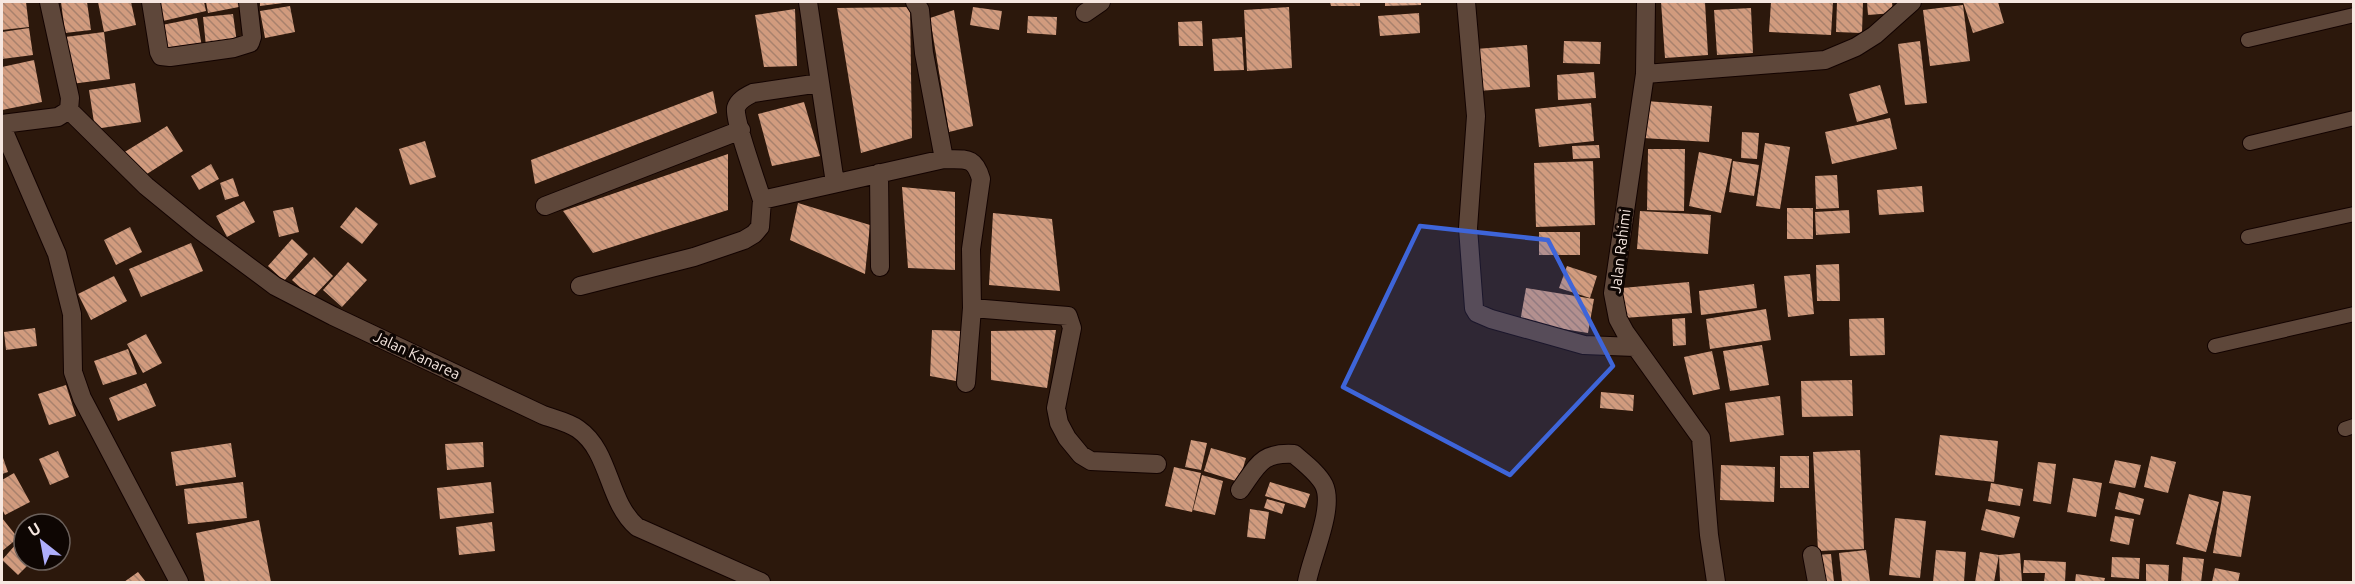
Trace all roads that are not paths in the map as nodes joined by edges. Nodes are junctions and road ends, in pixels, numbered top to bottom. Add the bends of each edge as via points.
1 (49, 2) edge
2 (151, 2) edge
3 (248, 2) edge
4 (808, 2) edge
5 (915, 2) edge
6 (1101, 2) edge
7 (1466, 2) edge
8 (1646, 2) edge
9 (1912, 2) edge
10 (1085, 14) dead end
11 (2354, 15) edge
12 (2248, 40) dead end
13 (1645, 74) junction
14 (820, 83) junction
15 (69, 110) junction
16 (2354, 118) edge
17 (2, 126) edge
18 (741, 130) junction
19 (2250, 142) dead end
20 (944, 159) junction
21 (879, 173) junction
22 (835, 183) junction
23 (762, 200) junction
24 (545, 206) dead end
25 (2354, 214) edge
26 (2248, 237) dead end
27 (880, 267) dead end
28 (580, 286) dead end
29 (972, 308) junction
30 (2354, 314) edge
31 (2216, 346) dead end
32 (1635, 347) junction
33 (966, 383) dead end
34 (1157, 464) dead end
35 (1240, 490) dead end
36 (1812, 555) dead end
37 (179, 582) edge
38 (761, 582) edge
39 (1307, 582) edge
40 (1716, 582) edge
41 (1816, 582) edge

1 - 15 street via 70,98
2 - 3 street via 159,52 170,57 250,43
4 - 14 street
5 - 20 street via 920,10
6 - 10 street
7 - 32 street via 1476,116 1468,228 1474,308 1491,319 1584,345
8 - 13 street, Jalan Rahimi
9 - 13 street via 1875,35 1825,60
11 - 12 lane
13 - 32 street, Jalan Rahimi via 1613,293 1618,319
14 - 18 street via 747,95 737,105
14 - 22 street
15 - 17 street via 58,117
15 - 38 street, Jalan Kanarea via 146,186 275,286 342,321 579,429 599,452 627,519
16 - 19 lane
17 - 37 street via 57,254 72,314 73,372 82,398
18 - 23 street
18 - 24 street
20 - 21 street
20 - 29 street via 968,160 975,164 981,179 971,249
21 - 22 street
21 - 27 street
22 - 23 street
23 - 28 street via 760,227 744,240
25 - 26 lane
29 - 33 street
29 - 34 street via 1068,316 1072,328 1056,408 1062,430 1081,455 1091,461
30 - 31 lane
32 - 40 street, Jalan Rahimi via 1701,438
35 - 39 street via 1262,460 1277,453 1294,454 1319,478 1325,487 1327,505
36 - 41 street

